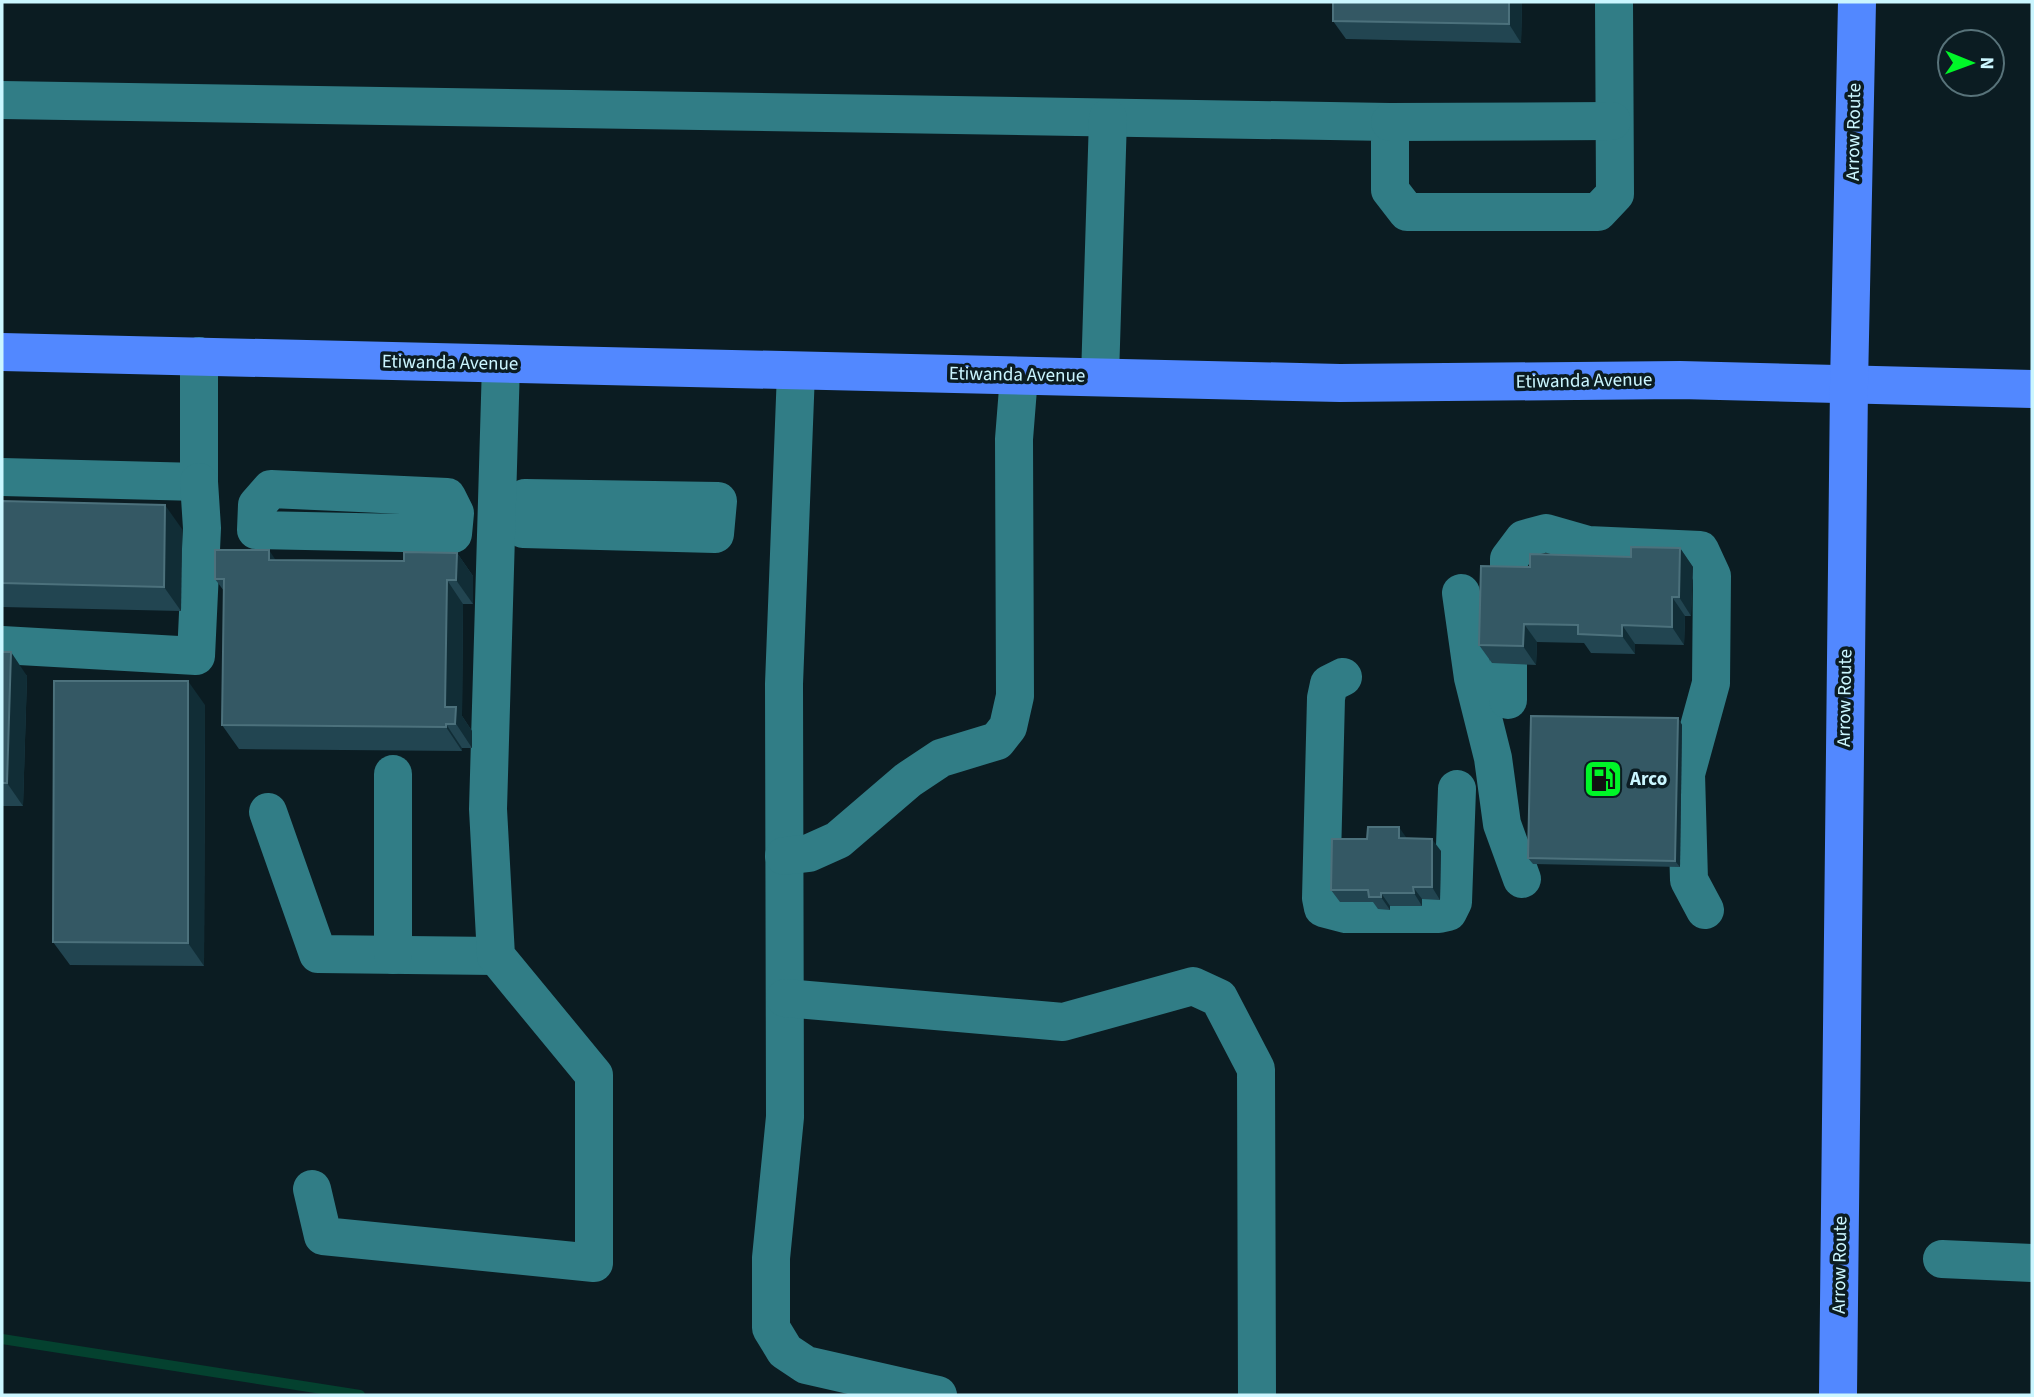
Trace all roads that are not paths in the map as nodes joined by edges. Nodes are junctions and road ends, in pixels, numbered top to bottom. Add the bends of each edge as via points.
1 (1614, 2) edge
2 (1857, 2) edge
3 (2, 100) edge
4 (1108, 118) junction
5 (1612, 121) junction
6 (1390, 122) junction
7 (2, 352) edge
8 (199, 356) junction
9 (501, 364) junction
10 (796, 372) junction
11 (1018, 376) junction
12 (1100, 377) junction
13 (1849, 384) junction
14 (2032, 388) edge
15 (2, 477) edge
16 (200, 482) junction
17 (455, 513) dead end
18 (511, 515) junction
19 (1509, 584) edge
20 (1461, 593) dead end
21 (2, 645) edge
22 (1343, 677) dead end
23 (393, 774) dead end
24 (1457, 789) dead end
25 (268, 812) dead end
26 (784, 856) junction
27 (1522, 879) dead end
28 (1705, 910) dead end
29 (393, 955) junction
30 (496, 957) junction
31 (785, 998) junction
32 (312, 1189) dead end
33 (1942, 1259) dead end
34 (2032, 1263) edge
35 (938, 1395) edge
36 (1257, 1395) edge
37 (1838, 1395) edge

1 - 5 lane
2 - 13 main road, Arrow Route
3 - 4 lane
4 - 6 lane
4 - 12 lane
5 - 6 lane
5 - 6 lane via 1615,194 1598,212 1407,212 1390,190
7 - 8 main road, Etiwanda Avenue
8 - 9 main road, Etiwanda Avenue
8 - 16 lane
9 - 10 main road, Etiwanda Avenue
9 - 18 lane
10 - 11 main road, Etiwanda Avenue
10 - 26 lane via 784,684
11 - 12 main road, Etiwanda Avenue
11 - 26 lane via 1015,696 1008,727 997,741 942,758 908,780 838,841 809,853
12 - 13 main road, Etiwanda Avenue via 1352,383 1680,380
13 - 14 main road, Etiwanda Avenue
13 - 37 main road, Arrow Route
15 - 16 lane
16 - 21 lane via 196,656
17 - 18 lane
18 - 30 lane via 488,809
19 - 28 lane via 1509,559 1524,539 1546,533 1588,545 1700,550 1712,576 1711,683 1686,774 1689,880
20 - 27 lane via 1502,824
22 - 24 lane via 1329,684 1326,698 1323,908 1346,914 1448,912 1453,902
23 - 29 lane
25 - 29 lane via 318,954
26 - 31 lane
29 - 30 lane
30 - 32 lane via 594,1075 594,1263 323,1236
31 - 35 lane via 785,1117 771,1258 771,1328 785,1351 806,1365
31 - 36 lane via 1063,1022 1193,985 1219,998 1256,1069
33 - 34 lane

